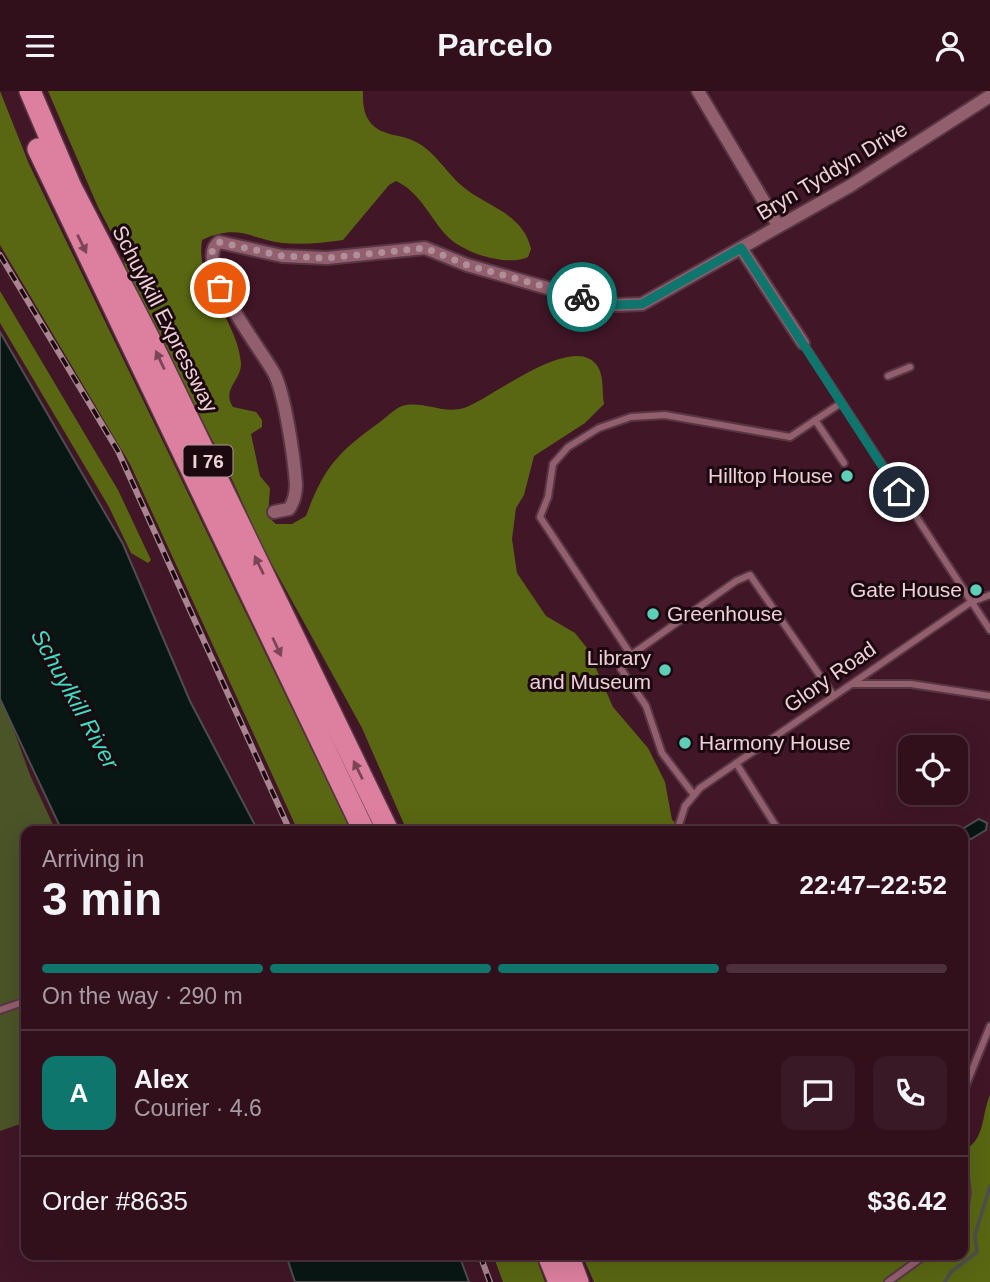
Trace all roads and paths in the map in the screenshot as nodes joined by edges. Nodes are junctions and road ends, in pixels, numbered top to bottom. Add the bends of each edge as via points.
1 (16, 91) edge
2 (30, 91) edge
3 (698, 91) edge
4 (990, 96) edge
5 (778, 225) junction
6 (741, 248) junction
7 (803, 343) joint
8 (910, 367) dead end
9 (888, 376) dead end
10 (841, 403) junction
11 (815, 420) junction
12 (844, 463) dead end
13 (274, 512) dead end
14 (990, 595) edge
15 (971, 602) junction
16 (990, 630) edge
17 (631, 655) junction
18 (851, 684) junction
19 (834, 696) junction
20 (990, 696) edge
21 (736, 763) junction
22 (694, 795) junction
23 (362, 826) edge
24 (386, 826) edge
25 (677, 826) edge
26 (776, 826) edge
27 (21, 1003) edge
28 (0, 1010) edge
29 (990, 1026) edge
30 (968, 1080) edge
31 (550, 1260) edge
32 (570, 1260) edge
33 (919, 1260) edge
34 (559, 1282) edge
35 (578, 1282) edge
36 (888, 1282) edge

1 -> 23 highway, Schuylkill Expressway / I 76 via 55,188
24 -> 2 highway, Schuylkill Expressway / I 76 via 71,187
3 - 5 street
4 - 5 street, Bryn Tyddyn Drive via 850,186
5 - 6 street, Bryn Tyddyn Drive
6 - 7 street
6 - 13 street, Bryn Tyddyn Drive via 642,304 616,305 467,265 425,248 327,258 282,256 219,242 210,253 220,288 275,375 281,395 296,486 289,509
7 - 10 lane
8 - 9 lane
10 - 11 lane
10 - 15 lane
11 - 12 lane
11 - 17 lane via 790,437 664,415 631,417 599,428 568,447 553,464 540,517
14 - 15 lane, Glory Road
15 - 16 lane
15 - 18 lane, Glory Road
17 - 19 lane via 750,575
17 - 22 lane via 621,669 646,706 662,753
18 - 19 lane, Glory Road
18 - 20 lane via 911,684
19 - 21 lane, Glory Road
21 - 22 lane, Glory Road
21 - 26 lane
22 - 25 lane
27 - 28 lane
29 - 30 lane
31 - 34 highway
32 - 35 highway
33 - 36 lane

